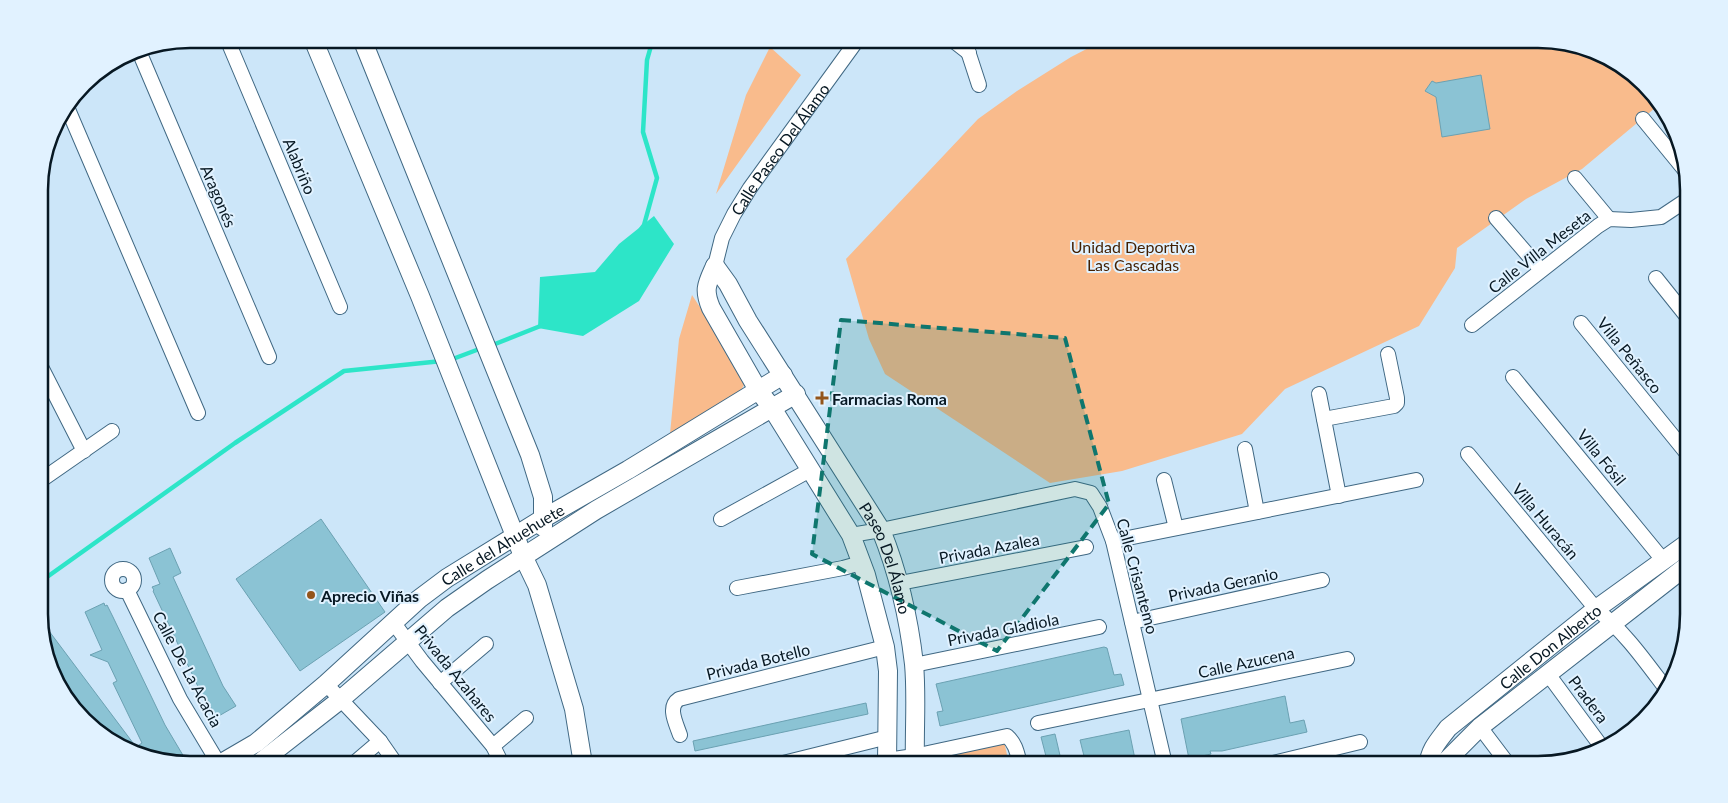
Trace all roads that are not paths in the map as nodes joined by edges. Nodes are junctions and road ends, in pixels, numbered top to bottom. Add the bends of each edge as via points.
1 (231, 48) edge
2 (317, 48) edge
3 (366, 48) edge
4 (851, 48) edge
5 (963, 48) edge
6 (967, 48) edge
7 (969, 53) junction
8 (141, 56) edge
9 (979, 85) dead end
10 (69, 114) edge
11 (1643, 119) dead end
12 (1677, 161) edge
13 (1575, 178) dead end
14 (1680, 204) edge
15 (1496, 218) dead end
16 (1608, 219) junction
17 (715, 266) junction
18 (1542, 270) junction
19 (1656, 278) dead end
20 (340, 307) dead end
21 (1680, 308) edge
22 (1581, 323) dead end
23 (1472, 325) dead end
24 (1388, 354) dead end
25 (269, 357) dead end
26 (783, 375) junction
27 (1513, 377) dead end
28 (48, 378) edge
29 (758, 390) junction
30 (796, 394) junction
31 (1320, 394) dead end
32 (772, 408) junction
33 (198, 413) dead end
34 (1324, 419) junction
35 (112, 431) dead end
36 (1680, 445) edge
37 (1245, 449) dead end
38 (84, 451) junction
39 (1468, 454) dead end
40 (810, 470) junction
41 (47, 476) edge
42 (1164, 480) dead end
43 (1416, 480) dead end
44 (1339, 496) junction
45 (1257, 512) junction
46 (544, 518) junction
47 (721, 520) dead end
48 (1176, 528) junction
49 (880, 530) junction
50 (851, 534) junction
51 (516, 536) junction
52 (1113, 542) junction
53 (540, 545) junction
54 (1086, 547) dead end
55 (1680, 548) edge
56 (523, 556) junction
57 (1663, 560) junction
58 (861, 563) junction
59 (1680, 574) edge
60 (1322, 580) dead end
61 (900, 583) junction
62 (537, 584) junction
63 (737, 588) dead end
64 (127, 590) dead end
65 (1596, 609) junction
66 (393, 622) junction
67 (1132, 622) junction
68 (1614, 623) junction
69 (1100, 627) dead end
70 (407, 641) junction
71 (486, 644) dead end
72 (885, 647) junction
73 (1347, 659) dead end
74 (914, 665) junction
75 (1548, 674) junction
76 (440, 682) junction
77 (326, 684) junction
78 (1662, 684) edge
79 (340, 700) junction
80 (1151, 700) junction
81 (526, 718) dead end
82 (1038, 723) dead end
83 (1480, 727) junction
84 (680, 735) dead end
85 (888, 737) junction
86 (380, 742) junction
87 (1360, 742) dead end
88 (1599, 742) edge
89 (493, 746) junction
90 (887, 755) edge
91 (915, 755) edge
92 (932, 755) edge
93 (1018, 755) edge
94 (1164, 755) edge
95 (1305, 755) edge
96 (1430, 755) edge
97 (1453, 755) edge
98 (1501, 755) edge
99 (214, 756) edge
100 (233, 756) edge
101 (268, 756) edge
102 (364, 756) edge
103 (390, 756) edge
104 (498, 756) edge
105 (582, 756) edge
106 (812, 756) edge

1 - 20 street, Alabriño
2 - 51 street
3 - 46 street via 530,456 544,497
4 - 17 street, Calle Paseo Del Álamo via 750,188 722,238
5 - 7 street
6 - 7 street
7 - 9 street
8 - 25 street, Aragonés
10 - 33 street
11 - 12 street
13 - 16 street
14 - 16 street, Calle Villa Meseta via 1661,217
15 - 18 street
16 - 18 street, Calle Villa Meseta
17 - 26 street
17 - 29 street, Calle Paseo Del Álamo via 706,286 706,296
18 - 23 street, Calle Villa Meseta
19 - 21 street
22 - 36 street, Villa Peñasco
24 - 34 street via 1397,403
26 - 29 street, Calle del Ahuehuete
26 - 30 street, Paseo Del Álamo
27 - 57 street, Villa Fósil
28 - 38 street
29 - 32 street, Paseo Del Álamo
29 - 46 street, Calle del Ahuehuete
30 - 32 street, Calle del Ahuehuete
30 - 49 street, Paseo Del Álamo
31 - 34 street
32 - 40 street, Paseo Del Álamo
32 - 53 street, Calle del Ahuehuete
34 - 44 street
35 - 38 street
37 - 45 street
38 - 41 street
39 - 65 street, Villa Huracán
40 - 47 street
40 - 50 street, Paseo Del Álamo
42 - 48 street
43 - 44 street
44 - 45 street
45 - 48 street
46 - 51 street, Calle del Ahuehuete
46 - 53 street
48 - 52 street
49 - 50 street, Calle Crisantemo
49 - 52 street, Calle Crisantemo via 1076,489 1091,493
49 - 61 street, Paseo Del Álamo
50 - 58 street, Paseo Del Álamo
51 - 56 street
51 - 66 street, Calle del Ahuehuete via 447,578
52 - 67 street, Calle Crisantemo
53 - 56 street, Calle del Ahuehuete
53 - 62 street
54 - 61 street, Privada Azalea
55 - 57 street, Calle Don Alberto
56 - 62 street
56 - 70 street, Calle del Ahuehuete via 446,608
57 - 65 street, Calle Don Alberto
58 - 63 street
58 - 72 street, Paseo Del Álamo
59 - 68 street, Calle Don Alberto
60 - 67 street, Privada Geranio
61 - 74 street, Paseo Del Álamo
62 - 105 street via 574,709
64 - 99 street, Calle De La Acacia via 180,698
65 - 68 street, Villa Huracán
65 - 96 street, Calle Don Alberto via 1448,728
66 - 70 street, Privada Azahares
66 - 77 street, Calle del Ahuehuete
67 - 80 street, Calle Crisantemo
68 - 75 street, Calle Don Alberto
68 - 78 street, Villa Huracán
69 - 74 street, Privada Gladiola
70 - 76 street, Privada Azahares
70 - 79 street, Calle del Ahuehuete
71 - 76 street
72 - 84 street, Privada Botello via 679,699 672,708
72 - 85 street, Paseo Del Álamo
73 - 80 street, Calle Azucena
74 - 91 street, Paseo Del Álamo
75 - 83 street, Calle Don Alberto
75 - 88 street, Pradera
76 - 89 street, Privada Azahares
77 - 79 street
77 - 100 street, Calle del Ahuehuete via 256,742
79 - 86 street
79 - 101 street, Calle del Ahuehuete
80 - 82 street, Calle Azucena
80 - 94 street, Calle Crisantemo
81 - 89 street, Privada Azahares
83 - 97 street, Calle Don Alberto
83 - 98 street
85 - 90 street, Paseo Del Álamo
85 - 106 street
86 - 102 street
86 - 103 street
87 - 95 street
89 - 104 street, Privada Azahares
92 - 93 street via 1007,736 1013,741

